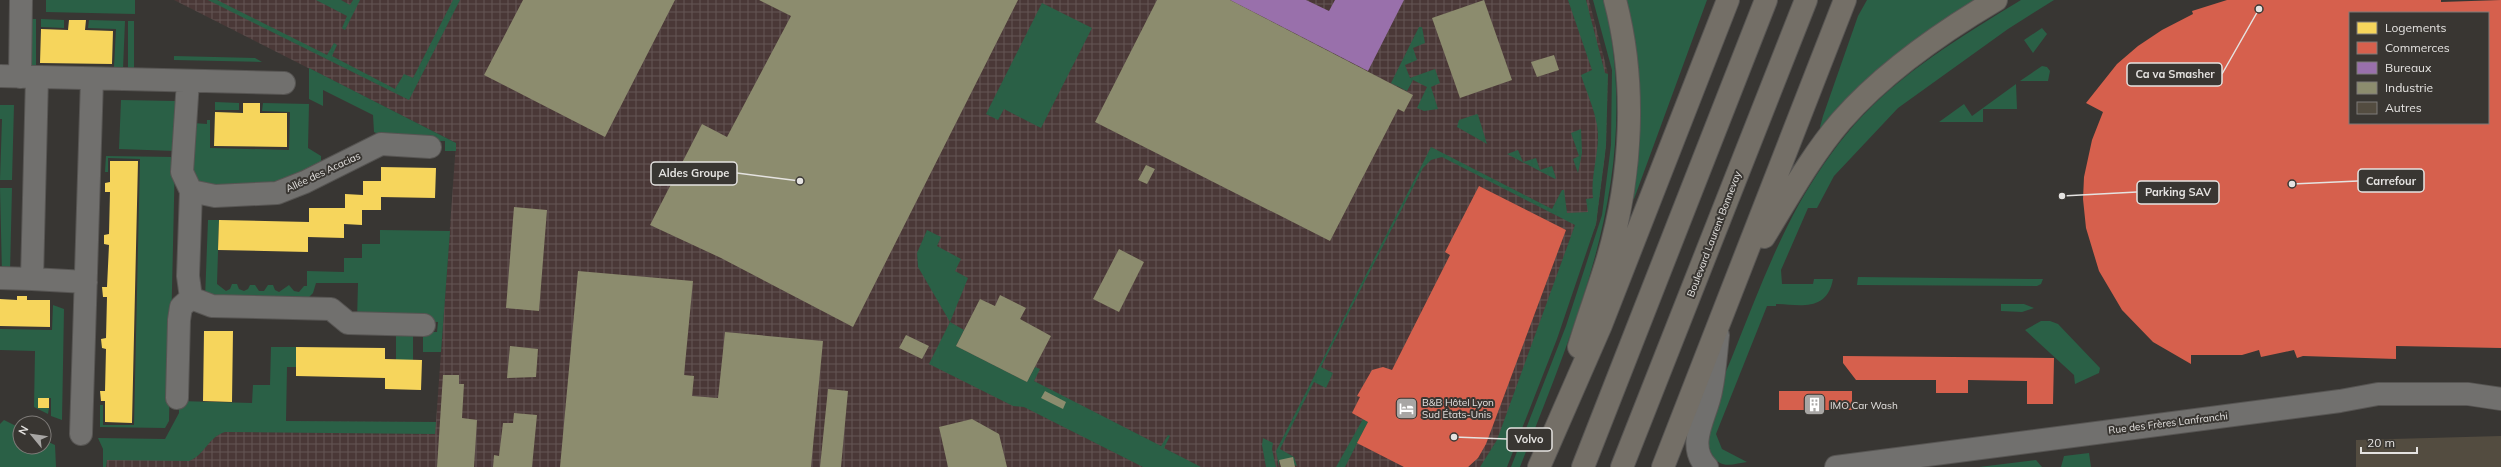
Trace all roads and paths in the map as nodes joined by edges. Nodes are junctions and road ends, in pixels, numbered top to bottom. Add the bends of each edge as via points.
1 (21, 0) edge
2 (1615, 0) edge
3 (1728, 0) edge
4 (1766, 0) edge
5 (1806, 0) edge
6 (1846, 0) edge
7 (1996, 0) edge
8 (19, 77) edge
9 (92, 78) junction
10 (188, 81) junction
11 (284, 83) dead end
12 (430, 147) dead end
13 (191, 191) junction
14 (0, 278) edge
15 (32, 279) junction
16 (86, 282) junction
17 (1736, 282) junction
18 (191, 298) junction
19 (1720, 322) junction
20 (424, 325) dead end
21 (177, 398) dead end
22 (2501, 399) edge
23 (81, 434) dead end
24 (1549, 442) junction
25 (1698, 445) junction
26 (1539, 467) edge
27 (1583, 467) edge
28 (1622, 467) edge
29 (1663, 467) edge
30 (1693, 467) edge
31 (1707, 467) edge
32 (1836, 467) edge

1 - 8 street
2 - 24 highway via 1623,35 1629,102 1628,143 1621,198 1608,257
3 - 24 highway via 1601,325
4 - 27 highway
5 - 28 highway, Boulevard Laurent Bonnevay
6 - 17 highway
7 - 17 highway via 1925,47 1873,88 1841,121 1819,150
8 - 9 street
8 - 15 street
9 - 10 street
9 - 16 street
10 - 11 street
10 - 13 street via 182,172
12 - 13 street, Allée des Acacias via 381,144 277,193 215,196
13 - 18 street via 188,276
14 - 15 street
15 - 16 street
16 - 23 street
17 - 19 highway
18 - 20 street via 212,306 331,309 348,323
18 - 21 street via 182,307 179,320
19 - 25 street via 1711,392 1702,416
19 - 29 highway
22 - 32 street, Rue des Frères Lanfranchi via 2468,394 2378,394
24 - 26 highway
25 - 30 street
25 - 31 street via 1702,462

